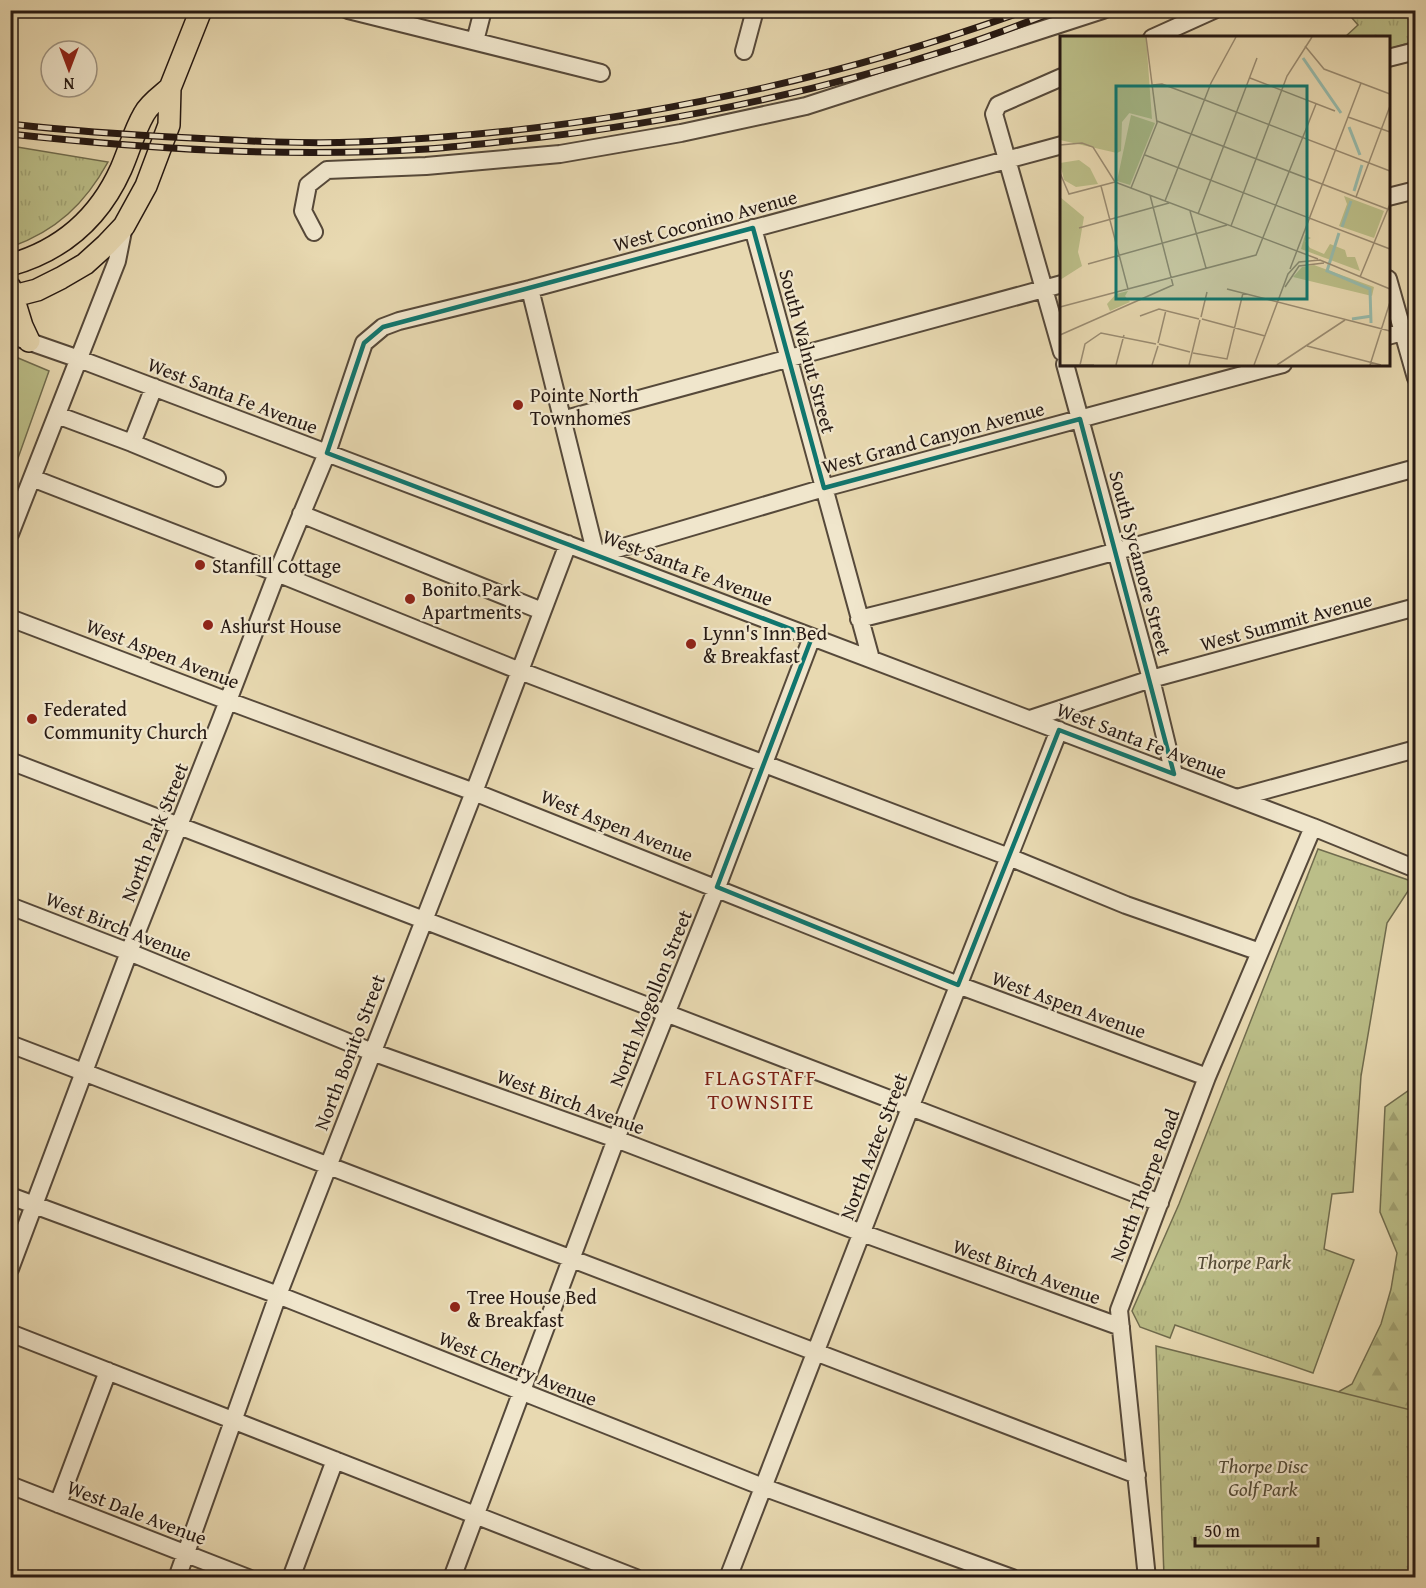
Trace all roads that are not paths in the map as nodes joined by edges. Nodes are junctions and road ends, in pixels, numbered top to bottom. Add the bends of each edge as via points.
1 (201, 10) edge
2 (348, 10) edge
3 (483, 10) edge
4 (754, 10) edge
5 (1103, 10) edge
6 (1214, 10) edge
7 (1156, 36) edge
8 (475, 41) junction
9 (744, 51) dead end
10 (1416, 51) edge
11 (1390, 58) edge
12 (601, 73) dead end
13 (1060, 77) edge
14 (170, 88) junction
15 (1060, 146) edge
16 (1007, 159) junction
17 (1416, 190) edge
18 (1390, 197) edge
19 (124, 226) junction
20 (753, 228) junction
21 (314, 232) dead end
22 (10, 265) edge
23 (1390, 283) edge
24 (1060, 284) edge
25 (1043, 288) junction
26 (530, 289) junction
27 (11, 293) edge
28 (1402, 332) edge
29 (20, 338) edge
30 (364, 344) joint
31 (1060, 345) edge
32 (788, 357) junction
33 (79, 359) junction
34 (1066, 366) edge
35 (1276, 366) edge
36 (1416, 378) edge
37 (154, 387) junction
38 (57, 415) junction
39 (1080, 419) junction
40 (562, 420) junction
41 (132, 443) junction
42 (327, 453) junction
43 (1416, 468) edge
44 (32, 478) junction
45 (217, 478) dead end
46 (824, 488) junction
47 (301, 514) junction
48 (10, 534) edge
49 (568, 544) junction
50 (1116, 550) junction
51 (596, 555) junction
52 (277, 573) junction
53 (1416, 607) edge
54 (542, 611) junction
55 (10, 618) edge
56 (859, 619) junction
57 (812, 637) junction
58 (872, 659) junction
59 (520, 671) junction
60 (1150, 679) junction
61 (228, 701) junction
62 (1030, 720) junction
63 (1059, 730) junction
64 (1416, 749) edge
65 (10, 761) edge
66 (764, 764) junction
67 (1174, 774) junction
68 (474, 792) junction
69 (1237, 798) junction
70 (179, 826) junction
71 (1313, 827) junction
72 (1009, 857) junction
73 (1416, 869) edge
74 (717, 887) junction
75 (10, 906) edge
76 (423, 921) junction
77 (129, 952) junction
78 (1260, 952) junction
79 (958, 985) junction
80 (667, 1015) junction
81 (10, 1044) edge
82 (372, 1052) junction
83 (85, 1072) junction
84 (1207, 1077) junction
85 (910, 1108) junction
86 (616, 1139) junction
87 (328, 1165) junction
88 (10, 1196) edge
89 (1160, 1203) junction
90 (36, 1205) junction
91 (862, 1233) junction
92 (571, 1258) junction
93 (10, 1269) edge
94 (278, 1295) junction
95 (1121, 1327) junction
96 (10, 1333) edge
97 (816, 1352) junction
98 (108, 1371) junction
99 (520, 1392) junction
100 (233, 1420) junction
101 (335, 1460) junction
102 (1137, 1474) junction
103 (10, 1485) edge
104 (763, 1487) junction
105 (58, 1503) junction
106 (475, 1515) junction
107 (185, 1553) junction
108 (177, 1578) edge
109 (248, 1578) edge
110 (291, 1578) edge
111 (452, 1578) edge
112 (636, 1578) edge
113 (728, 1578) edge
114 (1012, 1578) edge
115 (1147, 1578) edge

1 - 14 main road
2 - 8 street
3 - 8 street
4 - 9 street
5 - 21 street via 806,106 681,133 560,154 327,170 308,185 303,211
6 - 7 street
8 - 12 street
10 - 11 street
13 - 16 street via 998,105 994,114
14 - 19 main road via 170,125 146,186
14 - 22 main road via 145,112 120,171 93,216 60,244
15 - 16 street, West Coconino Avenue
16 - 20 street, West Coconino Avenue
16 - 25 street
17 - 18 street
19 - 27 main road via 69,274 37,290
19 - 33 street via 117,261
20 - 26 street, West Coconino Avenue
20 - 32 street, South Walnut Street
23 - 28 street
24 - 25 street
25 - 31 street
25 - 32 street
26 - 30 street, West Coconino Avenue via 399,321 383,327
26 - 40 street
27 - 29 main road
28 - 36 street
29 - 33 street, West Santa Fe Avenue
30 - 42 street, North Park Street
32 - 40 street
32 - 46 street, South Walnut Street
33 - 37 street, West Santa Fe Avenue
33 - 38 street
34 - 39 street, South Sycamore Street
35 - 39 street, West Grand Canyon Avenue
37 - 41 street
37 - 42 street, West Santa Fe Avenue
38 - 41 street
38 - 44 street
39 - 46 street, West Grand Canyon Avenue
39 - 50 street, South Sycamore Street
40 - 51 street
41 - 45 street
42 - 47 street, North Park Street
42 - 49 street, West Santa Fe Avenue
43 - 50 street
44 - 48 street
44 - 52 street
46 - 51 street, West Grand Canyon Avenue
46 - 56 street, South Walnut Street
47 - 52 street, North Park Street
47 - 54 street
49 - 51 street, West Santa Fe Avenue
49 - 54 street, North Bonito Street
50 - 56 street
50 - 60 street, South Sycamore Street
51 - 57 street, West Santa Fe Avenue
52 - 59 street
52 - 61 street, North Park Street
53 - 60 street, West Summit Avenue
54 - 59 street, North Bonito Street
55 - 61 street, West Aspen Avenue
56 - 58 street, South Walnut Street
57 - 58 street, West Santa Fe Avenue
57 - 66 street, North Mogollon Street
58 - 62 street, West Santa Fe Avenue
59 - 66 street
59 - 68 street, North Bonito Street
60 - 62 street, West Summit Avenue
60 - 67 street, South Sycamore Street
61 - 68 street, West Aspen Avenue
61 - 70 street, North Park Street
62 - 63 street, West Santa Fe Avenue
63 - 67 street, West Santa Fe Avenue
63 - 72 street, North Aztec Street
64 - 69 street
65 - 70 street
66 - 72 street
66 - 74 street, North Mogollon Street
67 - 69 street, West Santa Fe Avenue
68 - 74 street, West Aspen Avenue
68 - 76 street, North Bonito Street
69 - 71 street, West Santa Fe Avenue
70 - 76 street
70 - 77 street, North Park Street
71 - 73 street, West Santa Fe Avenue
71 - 78 street, North Thorpe Road
72 - 78 street via 1126,905
72 - 79 street, North Aztec Street
74 - 79 street, West Aspen Avenue
74 - 80 street, North Mogollon Street
75 - 77 street, West Birch Avenue
76 - 80 street
76 - 82 street, North Bonito Street
77 - 82 street, West Birch Avenue
77 - 83 street, North Park Street
78 - 84 street, North Thorpe Road
79 - 84 street, West Aspen Avenue
79 - 85 street, North Aztec Street
80 - 85 street
80 - 86 street, North Mogollon Street
81 - 83 street
82 - 86 street, West Birch Avenue
82 - 87 street, North Bonito Street
83 - 87 street
83 - 90 street, North Park Street
84 - 89 street, North Thorpe Road
85 - 89 street
85 - 91 street, North Aztec Street
86 - 91 street, West Birch Avenue
86 - 92 street, North Mogollon Street
87 - 92 street
87 - 94 street, North Bonito Street
88 - 90 street, West Cherry Avenue
89 - 95 street, North Thorpe Road via 1119,1310
90 - 93 street, North Park Street
90 - 94 street, West Cherry Avenue
91 - 95 street, West Birch Avenue
91 - 97 street, North Aztec Street
92 - 97 street
92 - 99 street, North Mogollon Street
94 - 99 street, West Cherry Avenue
94 - 100 street, North Bonito Street
95 - 102 street, North Thorpe Road
96 - 98 street
97 - 102 street
97 - 104 street, North Aztec Street
98 - 100 street
98 - 105 street
99 - 104 street, West Cherry Avenue
99 - 106 street, North Mogollon Street
100 - 101 street
100 - 107 street, North Bonito Street
101 - 106 street
101 - 110 street
102 - 115 street, North Thorpe Road
103 - 105 street, West Dale Avenue
104 - 113 street, North Aztec Street
104 - 114 street, West Cherry Avenue
105 - 107 street, West Dale Avenue
106 - 111 street, North Mogollon Street
106 - 112 street
107 - 108 street, North Bonito Street
107 - 109 street, West Dale Avenue

